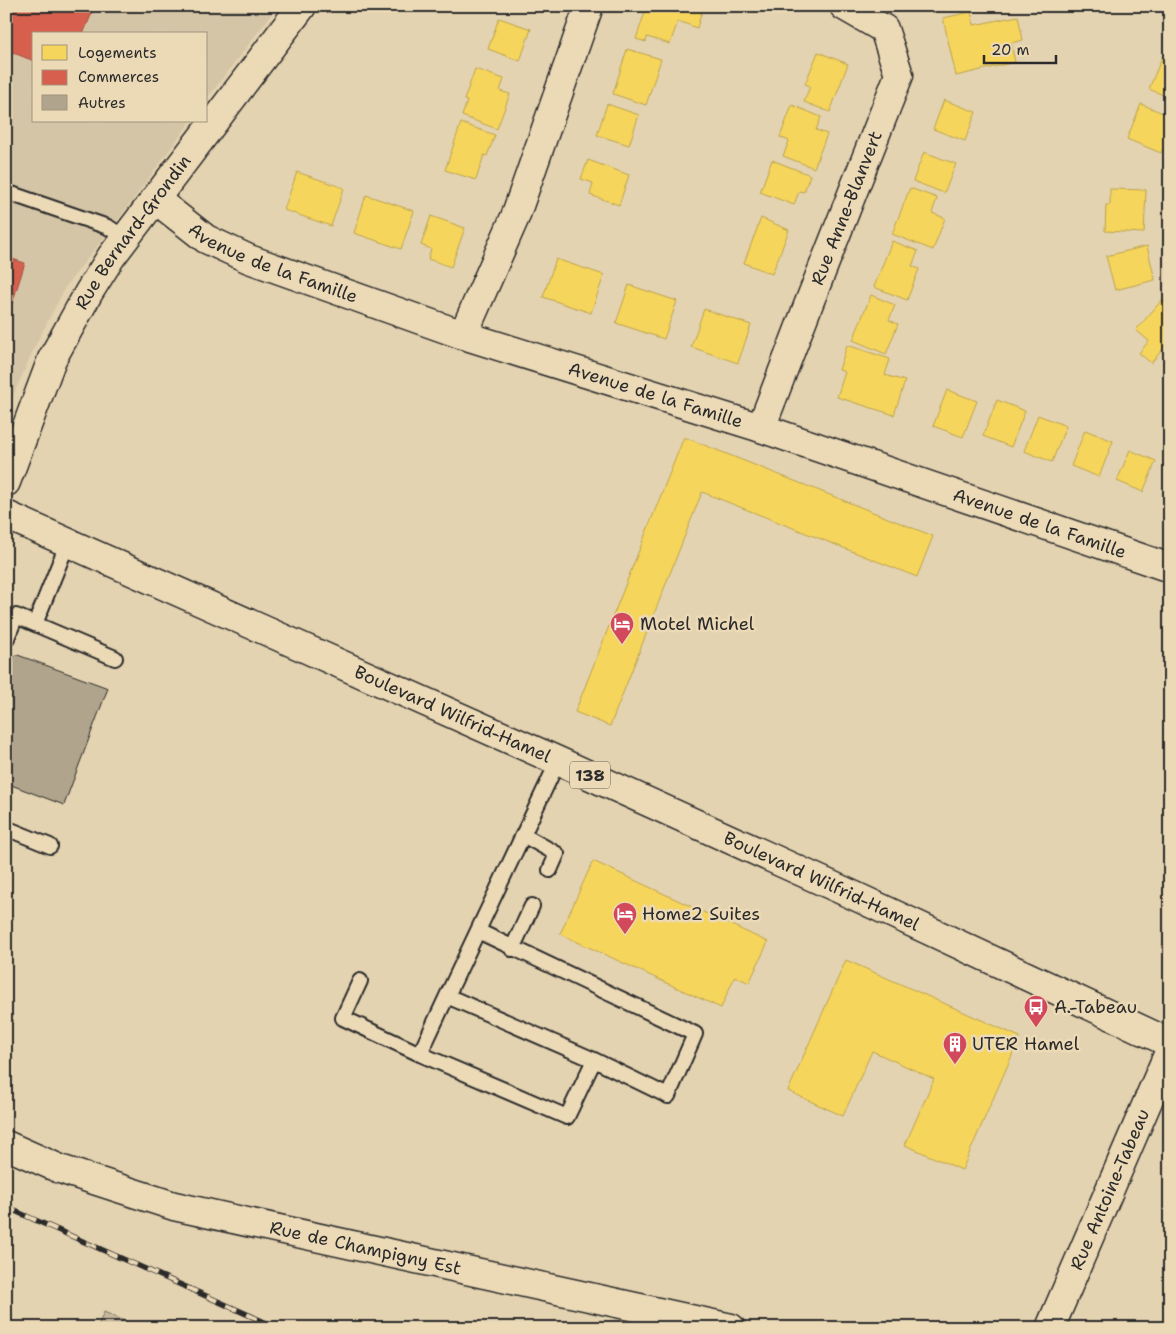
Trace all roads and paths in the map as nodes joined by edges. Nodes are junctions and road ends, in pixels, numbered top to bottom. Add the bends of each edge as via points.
1 (302, 6) edge
2 (589, 6) edge
3 (844, 6) edge
4 (6, 192) edge
5 (155, 199) junction
6 (125, 238) junction
7 (463, 335) junction
8 (762, 428) junction
9 (6, 482) edge
10 (6, 515) edge
11 (68, 542) junction
12 (1170, 568) edge
13 (35, 624) junction
14 (6, 640) edge
15 (115, 658) dead end
16 (558, 761) junction
17 (6, 828) edge
18 (523, 835) junction
19 (50, 846) dead end
20 (550, 870) dead end
21 (532, 906) dead end
22 (478, 931) junction
23 (512, 949) junction
24 (360, 980) dead end
25 (448, 996) junction
26 (1170, 1043) edge
27 (1170, 1050) edge
28 (420, 1054) junction
29 (594, 1060) junction
30 (6, 1145) edge
31 (731, 1328) edge
32 (1050, 1328) edge

1 - 5 street, Rue Bernard-Grondin
2 - 7 street via 515,217
3 - 8 street, Rue Anne-Blanvert via 884,29 899,75
4 - 6 lane via 108,227
5 - 6 street, Rue Bernard-Grondin
5 - 7 street, Avenue de la Famille via 206,239 249,259
6 - 9 street, Rue Bernard-Grondin via 89,292 52,359
7 - 8 street, Avenue de la Famille
8 - 12 street, Avenue de la Famille
10 - 11 street, Boulevard Wilfrid-Hamel / 138
11 - 13 lane
11 - 16 street, Boulevard Wilfrid-Hamel / 138
13 - 14 lane via 16,616
13 - 15 lane
16 - 18 lane
16 - 26 street, Boulevard Wilfrid-Hamel / 138
17 - 19 lane
18 - 20 lane via 558,854
18 - 22 lane
21 - 23 lane
22 - 23 lane
22 - 25 lane
23 - 29 lane via 695,1034 668,1096
24 - 28 lane via 343,1018
25 - 28 lane
25 - 29 lane
27 - 32 street, Rue Antoine-Tabeau
28 - 29 lane via 567,1117
30 - 31 street, Rue de Champigny Est via 60,1169 174,1206

